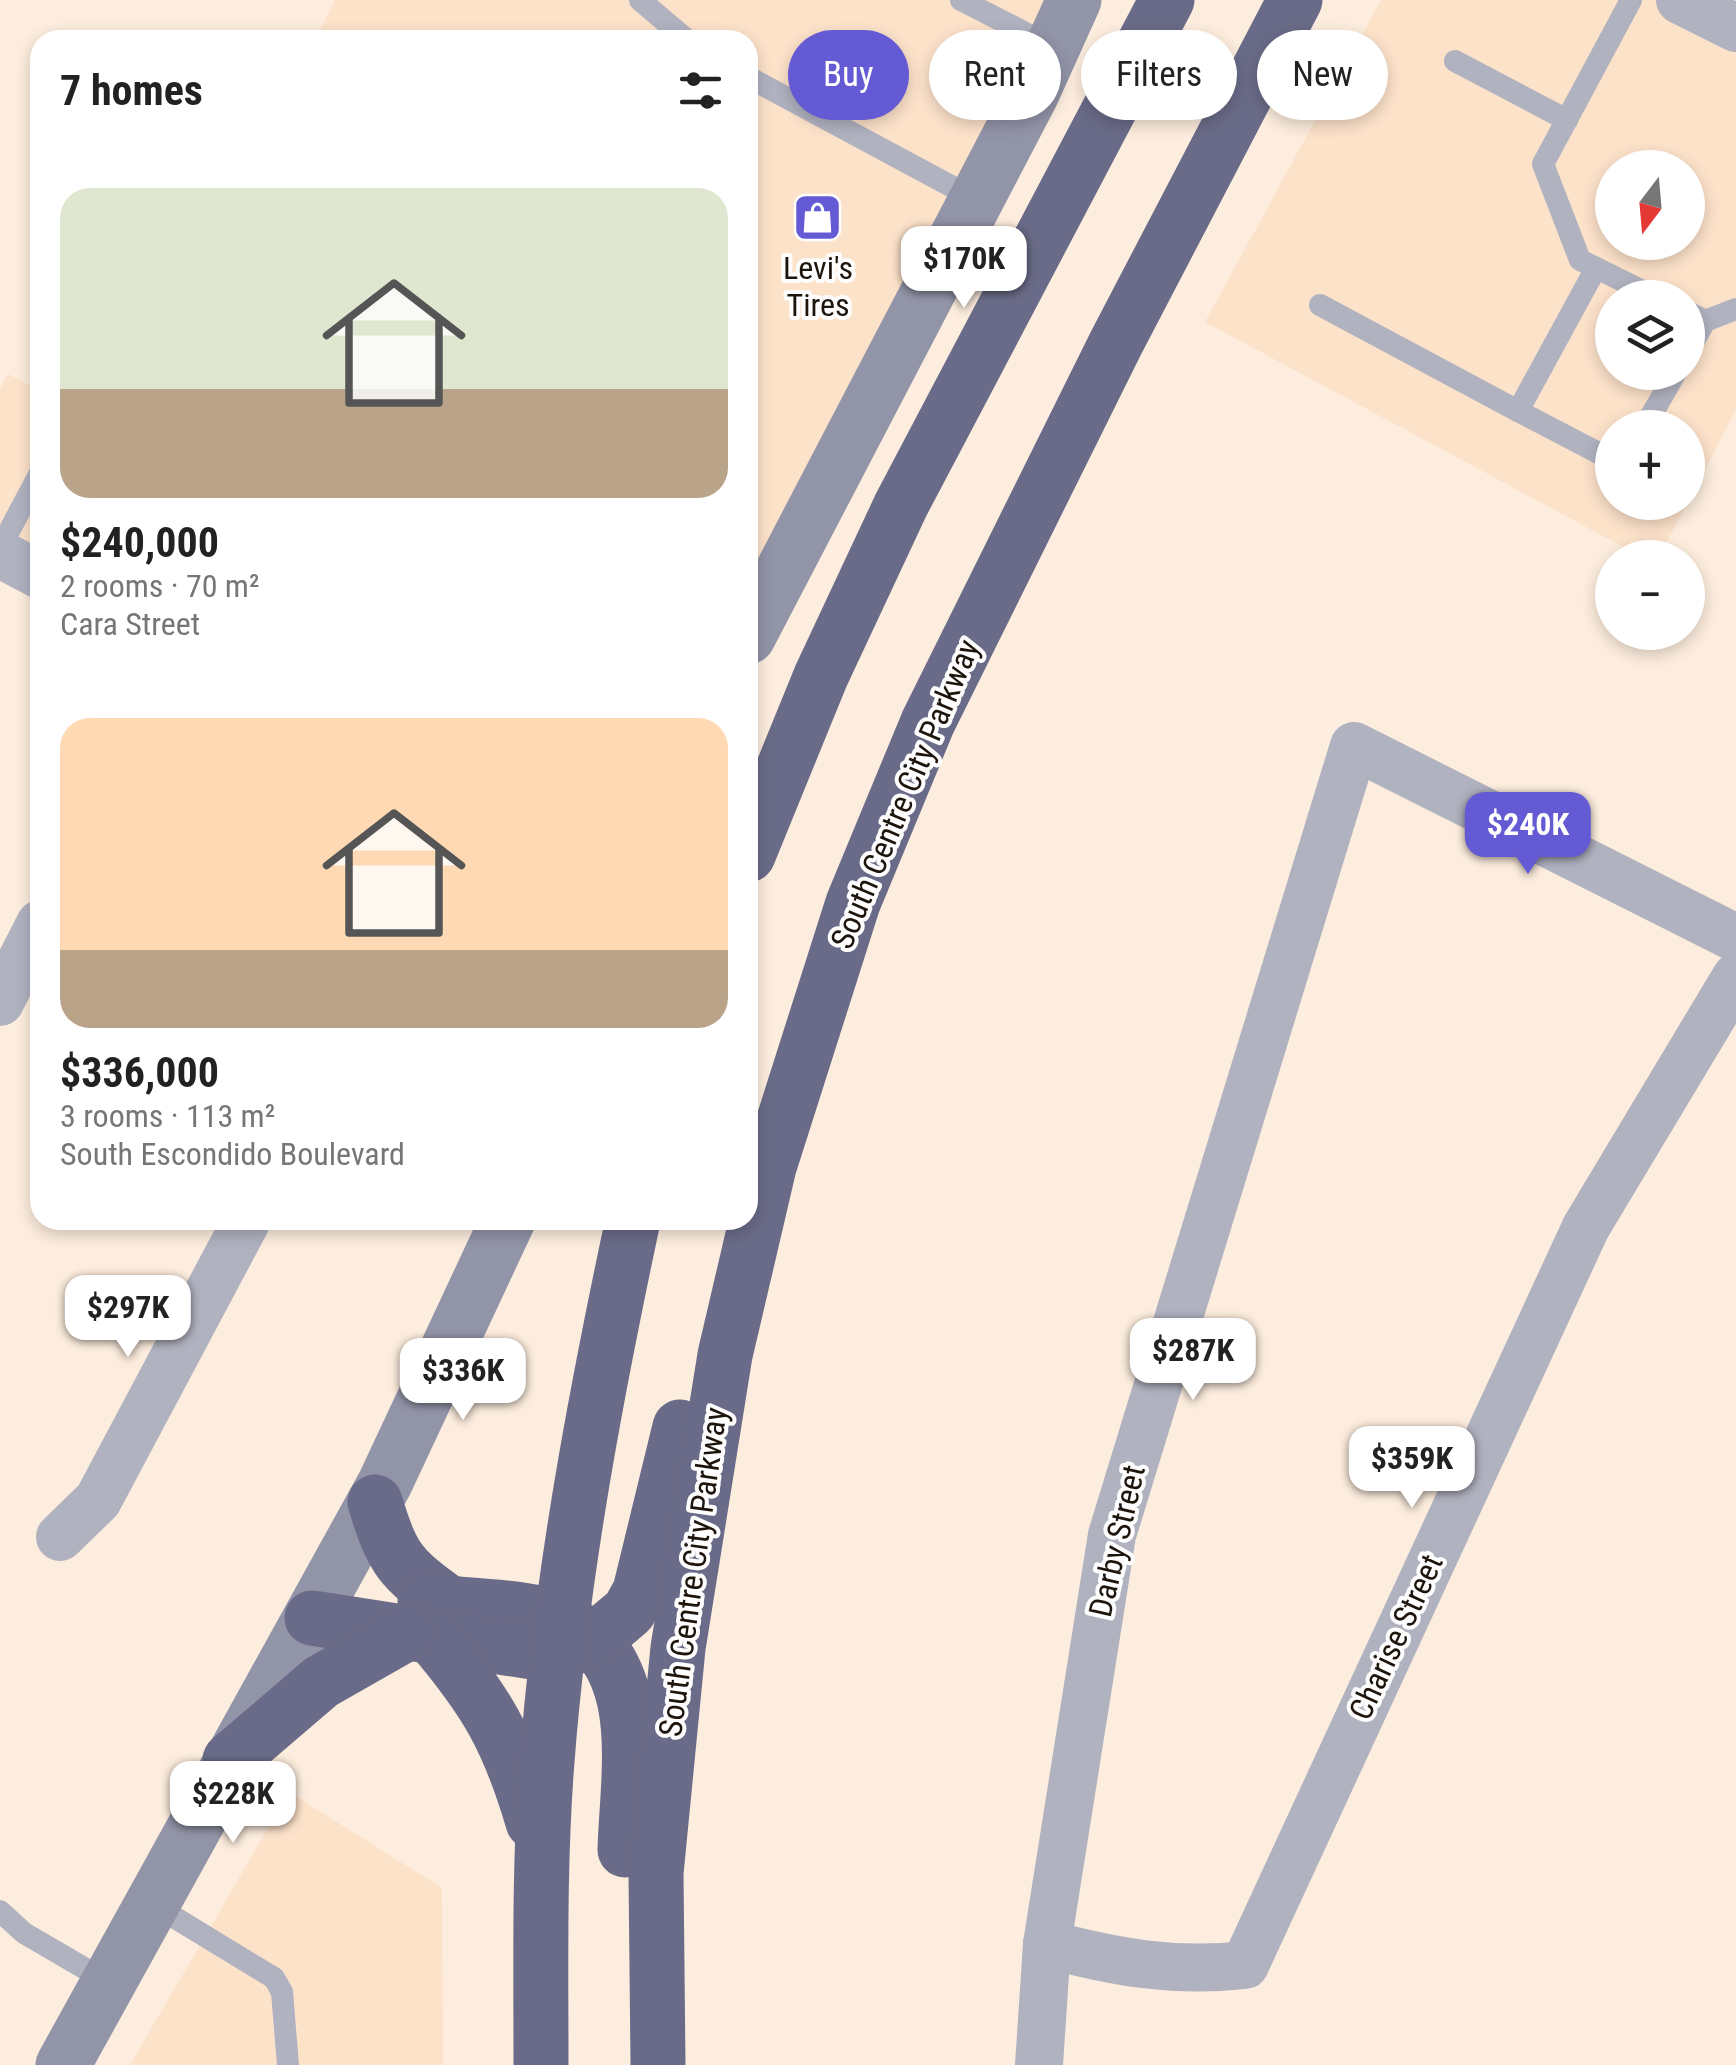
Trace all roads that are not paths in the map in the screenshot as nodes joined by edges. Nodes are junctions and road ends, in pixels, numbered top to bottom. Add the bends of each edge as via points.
1 (640, 0) edge
2 (961, 0) edge
3 (1150, 0) edge
4 (1166, 0) edge
5 (1257, 0) edge
6 (1295, 0) edge
7 (1631, 0) edge
8 (1680, 0) edge
9 (1063, 24) edge
10 (1736, 28) edge
11 (674, 30) edge
12 (1139, 30) edge
13 (1150, 30) edge
14 (1454, 61) dead end
15 (758, 82) edge
16 (1237, 89) edge
17 (1237, 107) edge
18 (1103, 120) edge
19 (1230, 120) edge
20 (1566, 120) junction
21 (976, 199) junction
22 (1596, 268) junction
23 (1620, 280) edge
24 (1320, 305) dead end
25 (1736, 309) edge
26 (1705, 315) edge
27 (1518, 411) junction
28 (1595, 451) edge
29 (30, 498) edge
30 (13, 541) edge
31 (30, 562) edge
32 (760, 580) edge
33 (758, 831) edge
34 (1736, 938) edge
35 (30, 944) edge
36 (1736, 978) edge
37 (0, 1002) edge
38 (769, 1168) junction
39 (758, 1194) edge
40 (758, 1215) edge
41 (242, 1230) edge
42 (504, 1230) edge
43 (631, 1230) edge
44 (742, 1230) edge
45 (754, 1230) edge
46 (375, 1502) junction
47 (60, 1538) dead end
48 (321, 1602) junction
49 (430, 1625) junction
50 (569, 1639) junction
51 (230, 1760) junction
52 (542, 1854) junction
53 (154, 1905) junction
54 (0, 1911) edge
55 (656, 1941) junction
56 (1046, 1944) junction
57 (108, 1982) junction
58 (64, 2065) edge
59 (288, 2065) edge
60 (541, 2065) edge
61 (658, 2065) edge
62 (1039, 2065) edge

1 - 11 lane
2 - 9 lane
3 - 12 highway
4 - 13 highway
5 - 16 highway
6 - 17 highway, South Centre City Parkway
7 - 20 lane
8 - 10 street
9 - 21 street
14 - 20 lane
15 - 21 lane
18 - 33 highway via 901,505
19 - 38 highway, South Centre City Parkway via 928,722 853,903
20 - 22 lane via 1543,164 1580,260
21 - 32 street
22 - 23 lane
22 - 27 lane
24 - 27 lane
25 - 26 lane
27 - 28 lane
29 - 30 lane
30 - 31 street
34 - 56 street, Darby Street via 1354,746 1112,1535
35 - 37 street
36 - 56 street, Charise Street via 1586,1226 1245,1965 1194,1970 1118,1963
38 - 39 highway
38 - 40 highway, South Centre City Parkway
41 - 47 street via 98,1500
42 - 46 street
43 - 50 highway via 608,1335
44 - 50 highway via 706,1313 640,1591 629,1612
45 - 55 highway, South Centre City Parkway via 725,1356 678,1648 656,1873
46 - 48 street
46 - 49 highway via 390,1551
48 - 49 highway
48 - 51 street
49 - 50 highway
49 - 51 highway via 321,1682
49 - 52 highway via 494,1716
50 - 52 highway
50 - 55 highway via 623,1684 623,1903
51 - 53 street
52 - 60 highway
53 - 57 street
53 - 59 lane via 274,1978 282,1992
54 - 57 lane
55 - 61 highway, South Centre City Parkway
56 - 62 street, Darby Street
57 - 58 street

